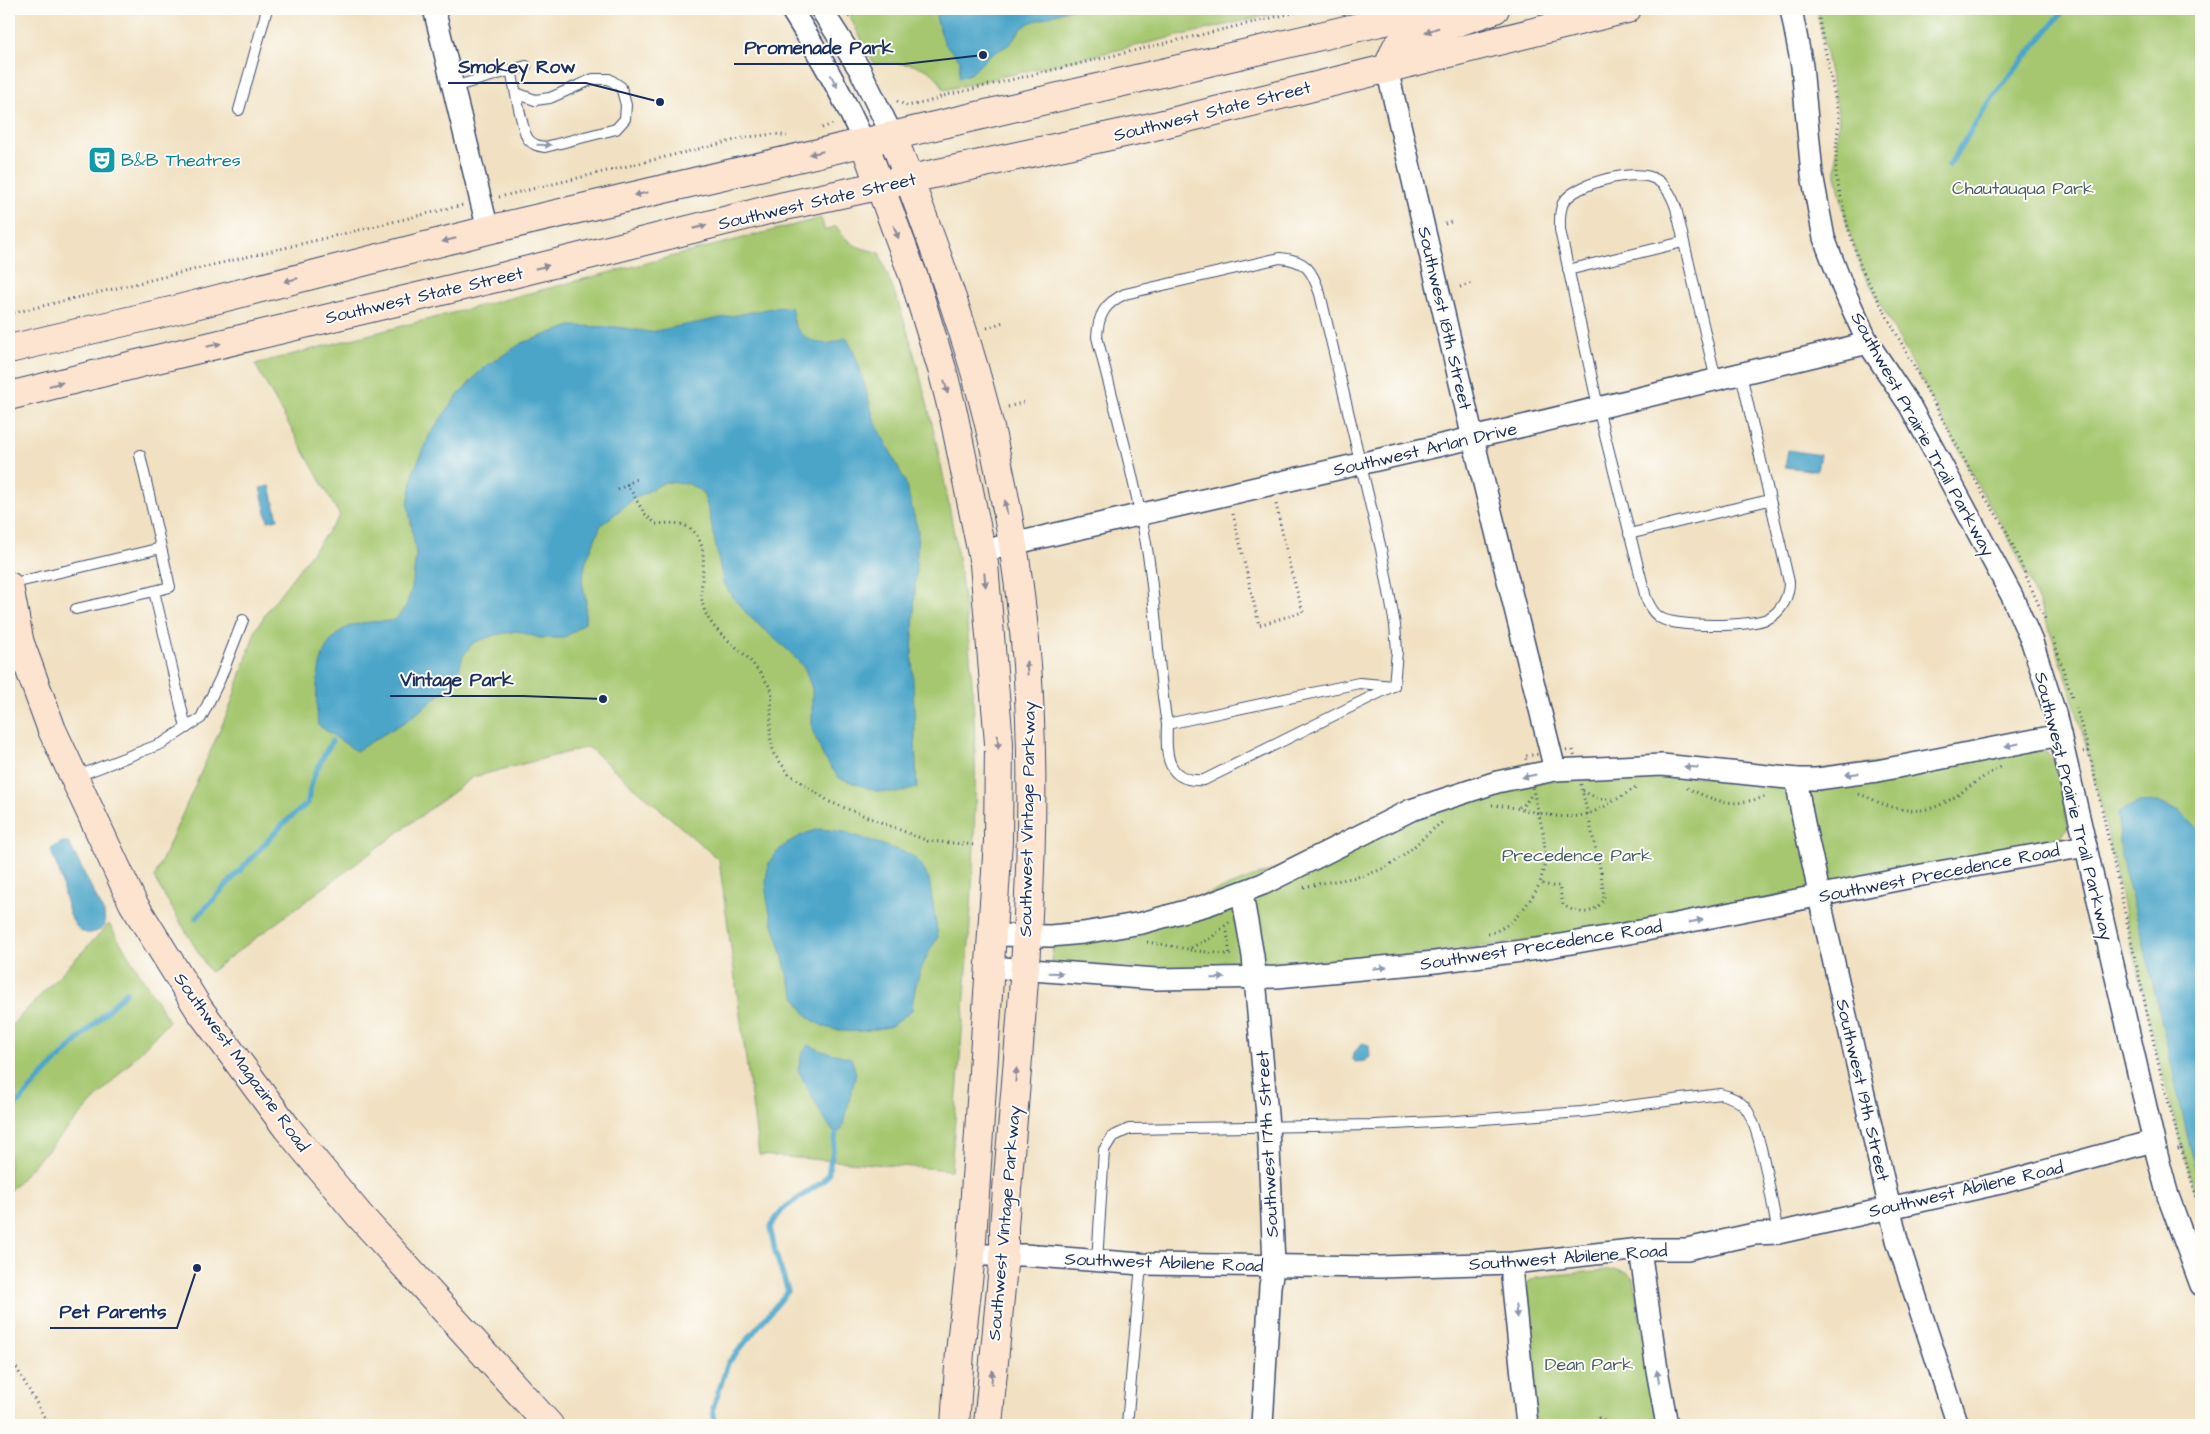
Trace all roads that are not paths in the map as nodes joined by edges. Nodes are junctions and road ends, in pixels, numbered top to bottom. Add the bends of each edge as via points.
1 (268, 9) edge
2 (434, 9) edge
3 (791, 9) edge
4 (821, 9) edge
5 (1436, 9) edge
6 (1495, 9) edge
7 (1627, 9) edge
8 (1791, 9) edge
9 (1352, 28) junction
10 (526, 66) dead end
11 (1387, 69) junction
12 (511, 70) junction
13 (453, 87) junction
14 (516, 93) junction
15 (239, 110) dead end
16 (893, 137) junction
17 (864, 143) junction
18 (909, 180) junction
19 (879, 186) junction
20 (488, 230) junction
21 (1683, 242) junction
22 (1568, 270) junction
23 (1868, 343) junction
24 (9, 349) edge
25 (1741, 374) junction
26 (1716, 380) junction
27 (9, 396) edge
28 (1598, 408) junction
29 (1473, 438) junction
30 (140, 455) dead end
31 (1361, 463) junction
32 (1769, 500) junction
33 (1140, 515) junction
34 (1629, 534) junction
35 (1013, 544) junction
36 (161, 548) junction
37 (982, 551) junction
38 (9, 585) edge
39 (154, 592) junction
40 (76, 609) dead end
41 (243, 620) dead end
42 (14, 632) edge
43 (1394, 686) junction
44 (1167, 724) junction
45 (186, 728) junction
46 (2062, 745) junction
47 (1555, 770) junction
48 (74, 778) junction
49 (1797, 787) junction
50 (2086, 846) junction
51 (1819, 897) junction
52 (1243, 903) junction
53 (992, 935) junction
54 (1027, 936) junction
55 (990, 967) junction
56 (1025, 970) junction
57 (1256, 978) junction
58 (1268, 1126) junction
59 (2155, 1148) junction
60 (1890, 1207) junction
61 (1778, 1233) junction
62 (1640, 1249) junction
63 (971, 1255) junction
64 (1004, 1255) junction
65 (1097, 1262) junction
66 (1513, 1263) junction
67 (1141, 1264) junction
68 (1274, 1265) junction
69 (2201, 1285) edge
70 (549, 1425) edge
71 (955, 1425) edge
72 (988, 1425) edge
73 (1127, 1425) edge
74 (1262, 1425) edge
75 (1527, 1425) edge
76 (1667, 1425) edge
77 (1958, 1425) edge

1 - 15 lane
2 - 13 street
3 -> 17 street, Southwest Vintage Parkway via 854,118
4 - 16 street, Southwest Vintage Parkway via 860,70
5 - 9 street
6 -> 11 street via 1403,41 1396,48
7 - 11 street, Southwest State Street
8 - 23 street, Southwest Prairie Trail Parkway via 1802,66 1812,174 1824,238
9 - 11 street via 1380,54
9 - 16 street
10 - 12 lane
11 - 18 street, Southwest State Street via 1147,128
11 - 29 street, Southwest 18th Street
12 - 13 lane
12 - 14 lane
13 - 20 street
14 -> 14 lane via 528,138 536,146 545,147 616,129 625,119 626,105 621,87 609,79 593,79 550,98 535,100
16 - 17 street
16 - 18 street, Southwest Vintage Parkway
17 - 19 street, Southwest Vintage Parkway
17 -> 20 street
18 - 19 street, Southwest State Street
35 -> 18 street, Southwest Vintage Parkway via 996,454 973,361
27 -> 19 street, Southwest State Street via 780,207
19 -> 37 street, Southwest Vintage Parkway via 914,278 942,369
20 -> 24 street
21 - 22 lane
21 - 22 lane via 1673,200 1659,181 1640,174 1605,180 1577,190 1564,202 1560,230
21 - 26 lane
22 - 28 lane
23 - 25 street, Southwest Arlan Drive
23 - 46 street, Southwest Prairie Trail Parkway via 1910,406 2012,596 2032,642
25 - 26 street, Southwest Arlan Drive
25 - 32 lane
26 - 28 street, Southwest Arlan Drive
28 - 29 street, Southwest Arlan Drive
28 - 34 lane
29 - 31 street, Southwest Arlan Drive
29 - 47 street, Southwest 18th Street
30 - 36 lane
31 - 33 street, Southwest Arlan Drive
31 - 33 lane via 1320,294 1311,272 1303,264 1280,258 1125,294 1106,306 1100,316 1097,337
31 - 43 lane via 1395,625
32 - 34 lane
32 - 34 lane via 1789,593 1777,613 1754,623 1675,623 1658,617 1646,598
33 - 35 street, Southwest Arlan Drive
33 - 44 lane via 1154,595
35 - 37 street, Southwest Arlan Drive
54 -> 35 street, Southwest Vintage Parkway via 1032,795 1030,728 1024,633
36 - 38 lane
36 - 39 lane via 170,587
37 -> 53 street, Southwest Vintage Parkway via 999,743 998,841
38 - 42 street, Southwest Magazine Road
39 - 40 lane
39 - 45 lane
41 - 45 lane via 201,718
42 - 48 street, Southwest Magazine Road
43 - 44 lane via 1359,683
43 - 44 lane via 1204,780 1184,778 1170,764 1166,749
45 - 48 lane via 163,743
46 -> 49 street via 1817,779
46 - 50 street, Southwest Prairie Trail Parkway
49 -> 47 street via 1662,765
47 -> 52 street via 1498,782 1411,810
48 - 70 street, Southwest Magazine Road via 133,903 199,1009 287,1128 359,1215
49 - 51 street, Southwest 19th Street
50 - 51 street, Southwest Precedence Road
50 - 59 street, Southwest Prairie Trail Parkway
57 -> 51 street, Southwest Precedence Road via 1341,972 1537,949
51 - 60 street, Southwest 19th Street
52 - 54 street via 1083,933
52 - 57 street, Southwest 17th Street
53 - 54 street
53 - 55 street, Southwest Vintage Parkway
54 - 56 street, Southwest Vintage Parkway
55 - 56 street, Southwest Precedence Road
55 - 63 street, Southwest Vintage Parkway
56 -> 57 street, Southwest Precedence Road via 1156,979
64 -> 56 street, Southwest Vintage Parkway
57 - 58 street, Southwest 17th Street
58 - 61 lane via 1374,1125 1522,1117 1720,1094 1738,1102 1750,1116
58 - 65 lane via 1129,1129 1112,1137 1104,1150
58 - 68 street, Southwest 17th Street
59 - 60 street, Southwest Abilene Road
59 - 69 street, Southwest Prairie Trail Parkway via 2168,1196
60 - 61 street, Southwest Abilene Road
60 - 77 street, Southwest 19th Street via 1897,1240
61 - 62 street, Southwest Abilene Road via 1754,1234 1687,1249
62 - 66 street, Southwest Abilene Road
76 -> 62 street
63 - 64 street, Southwest Abilene Road
63 - 71 street, Southwest Vintage Parkway
64 - 65 street, Southwest Abilene Road
72 -> 64 street, Southwest Vintage Parkway
65 - 67 street, Southwest Abilene Road
66 - 68 street, Southwest Abilene Road via 1380,1267
66 -> 75 street
67 - 68 street, Southwest Abilene Road
67 - 73 lane
68 - 74 street, Southwest 17th Street

